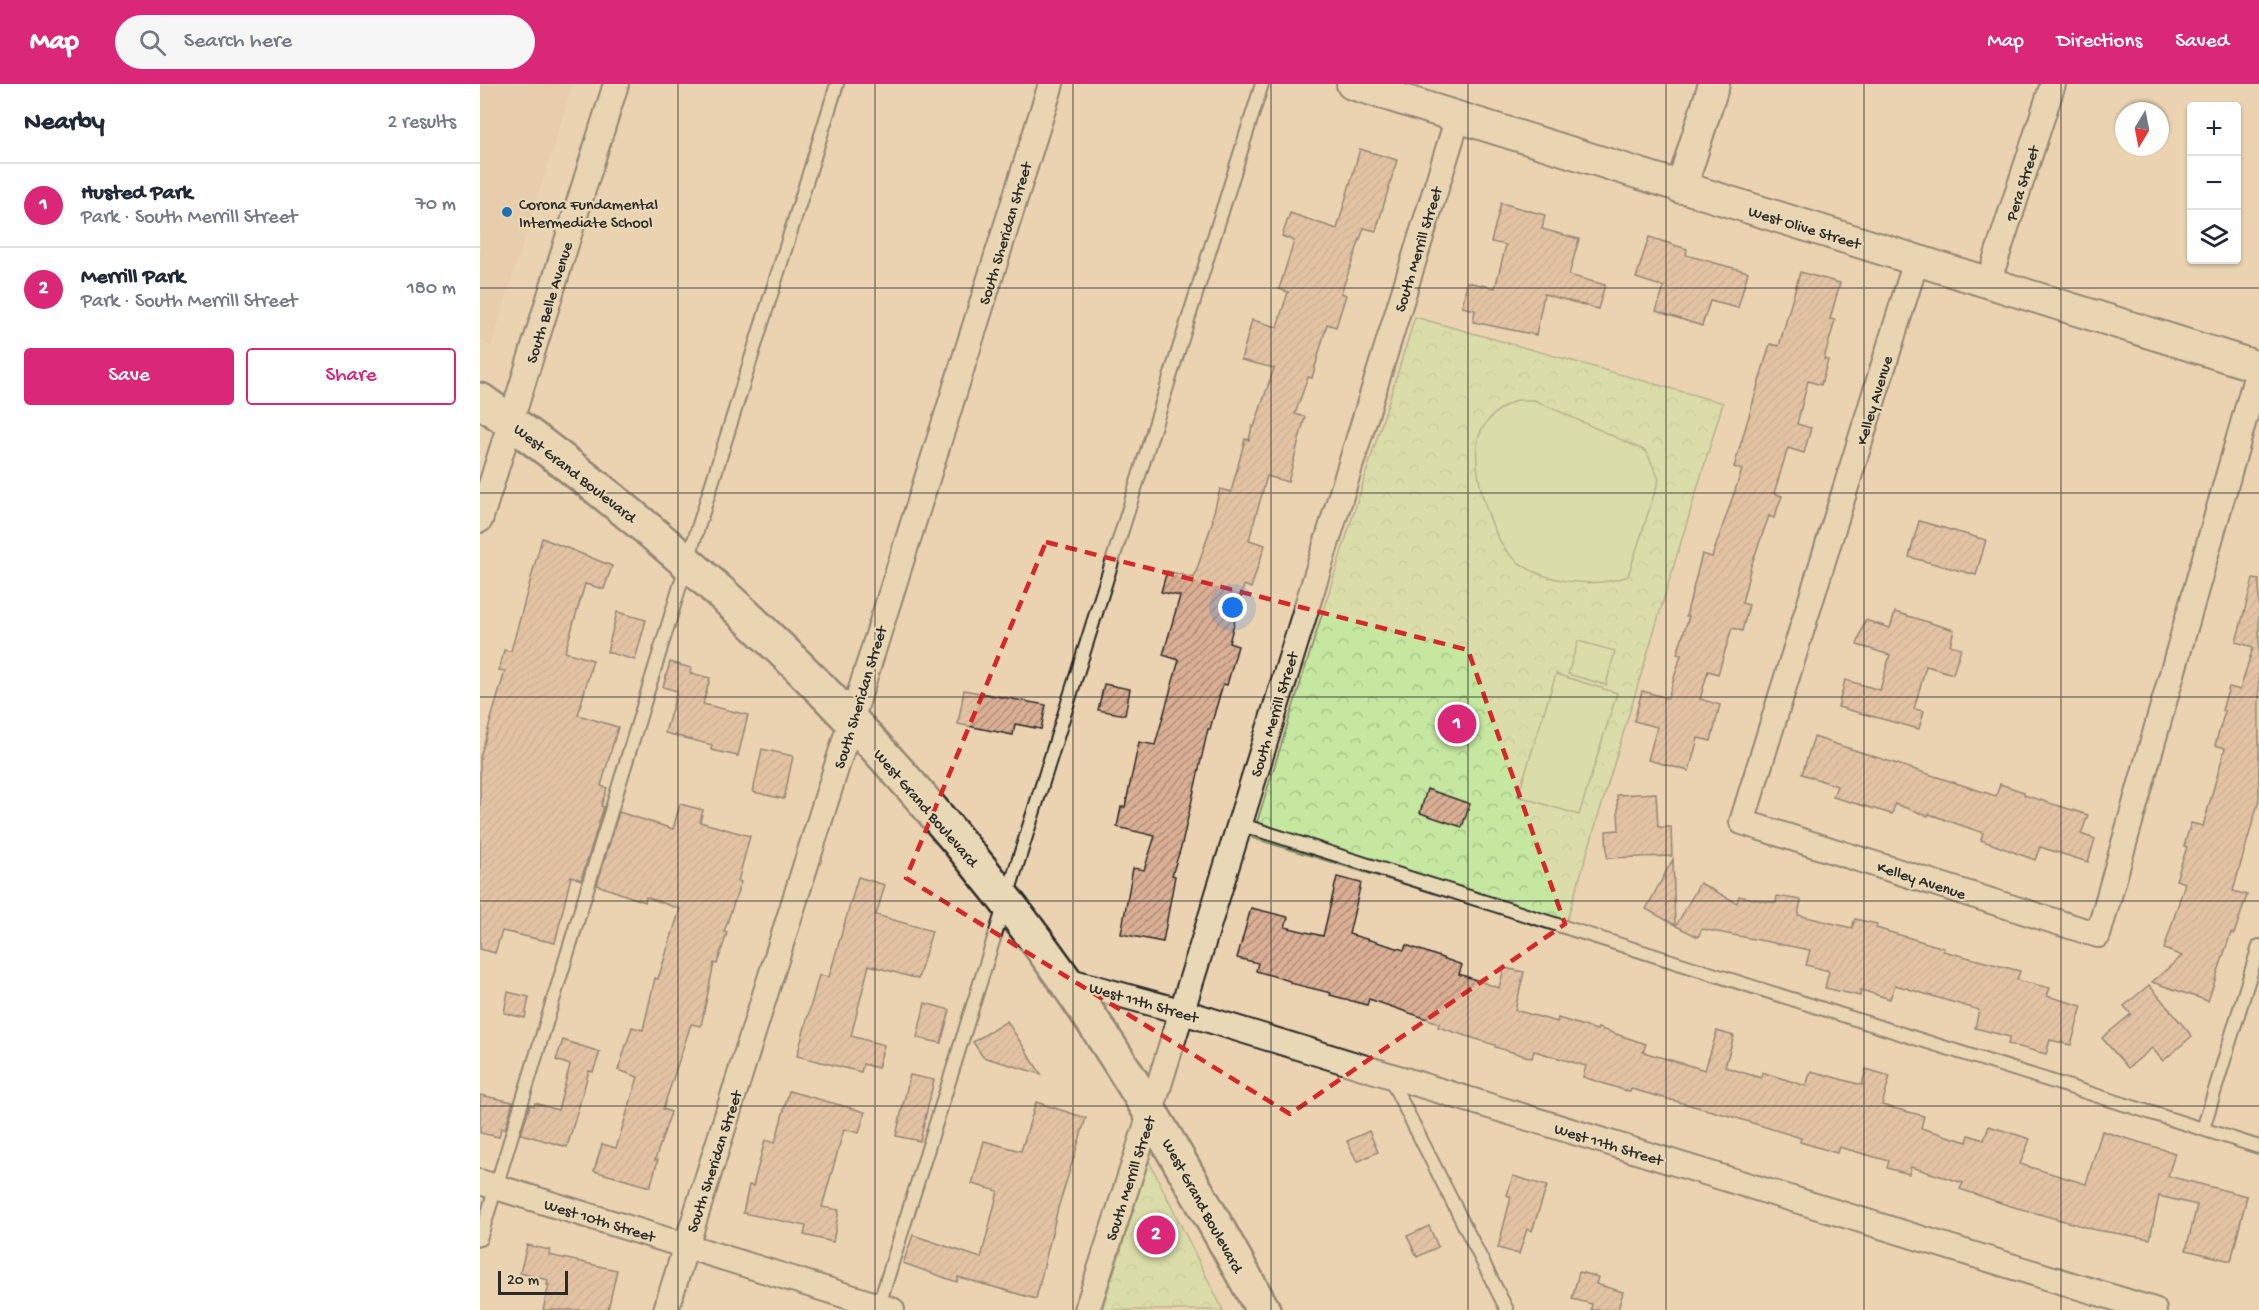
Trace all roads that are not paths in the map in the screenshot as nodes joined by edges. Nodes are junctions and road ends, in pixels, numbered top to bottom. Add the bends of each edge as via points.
1 (616, 84) edge
2 (837, 84) edge
3 (1051, 84) edge
4 (1262, 84) edge
5 (1352, 84) edge
6 (1714, 84) edge
7 (2054, 84) edge
8 (1458, 117) junction
9 (1681, 188) junction
10 (1916, 261) junction
11 (1988, 283) junction
12 (2259, 367) edge
13 (480, 400) edge
14 (511, 422) junction
15 (480, 520) edge
16 (687, 563) junction
17 (852, 722) junction
18 (1239, 824) junction
19 (1005, 901) junction
20 (2259, 946) edge
21 (1063, 978) junction
22 (1180, 1011) junction
23 (1388, 1075) junction
24 (1150, 1111) junction
25 (2203, 1129) junction
26 (2259, 1147) edge
27 (488, 1185) edge
28 (480, 1239) edge
29 (686, 1246) junction
30 (882, 1309) edge
31 (666, 1310) edge
32 (1087, 1310) edge
33 (1263, 1310) edge
34 (1508, 1310) edge
35 (2154, 1310) edge

1 - 14 street, South Belle Avenue
2 - 16 lane
3 - 17 street, South Sheridan Street
4 - 19 lane
5 - 8 street, West Olive Street
6 - 9 street
7 - 11 street, Pera Street
8 - 9 street, West Olive Street
8 - 18 street, South Merrill Street
9 - 10 street, West Olive Street
10 - 11 street, West Olive Street
10 - 12 street, Kelley Avenue via 1742,822 2098,935
11 - 12 street, West Olive Street
13 - 14 main road, West Grand Boulevard
14 - 15 street, South Belle Avenue
14 - 16 main road, West Grand Boulevard via 584,476
16 - 17 main road, West Grand Boulevard via 757,626
16 - 27 lane
17 - 19 main road, West Grand Boulevard via 909,783
17 - 29 street, South Sheridan Street
18 - 22 street, South Merrill Street
18 - 25 lane
19 - 21 main road, West Grand Boulevard
19 - 30 lane
20 - 25 lane
21 - 22 street, West 11th Street
21 - 24 main road, West Grand Boulevard
22 - 23 street, West 11th Street
22 - 24 street, South Merrill Street
23 - 34 lane
23 - 35 street, West 11th Street
24 - 32 street, South Merrill Street
24 - 33 main road, West Grand Boulevard
25 - 26 lane
27 - 28 lane
27 - 29 street, West 10th Street
29 - 30 street, West 10th Street
29 - 31 street, South Sheridan Street

